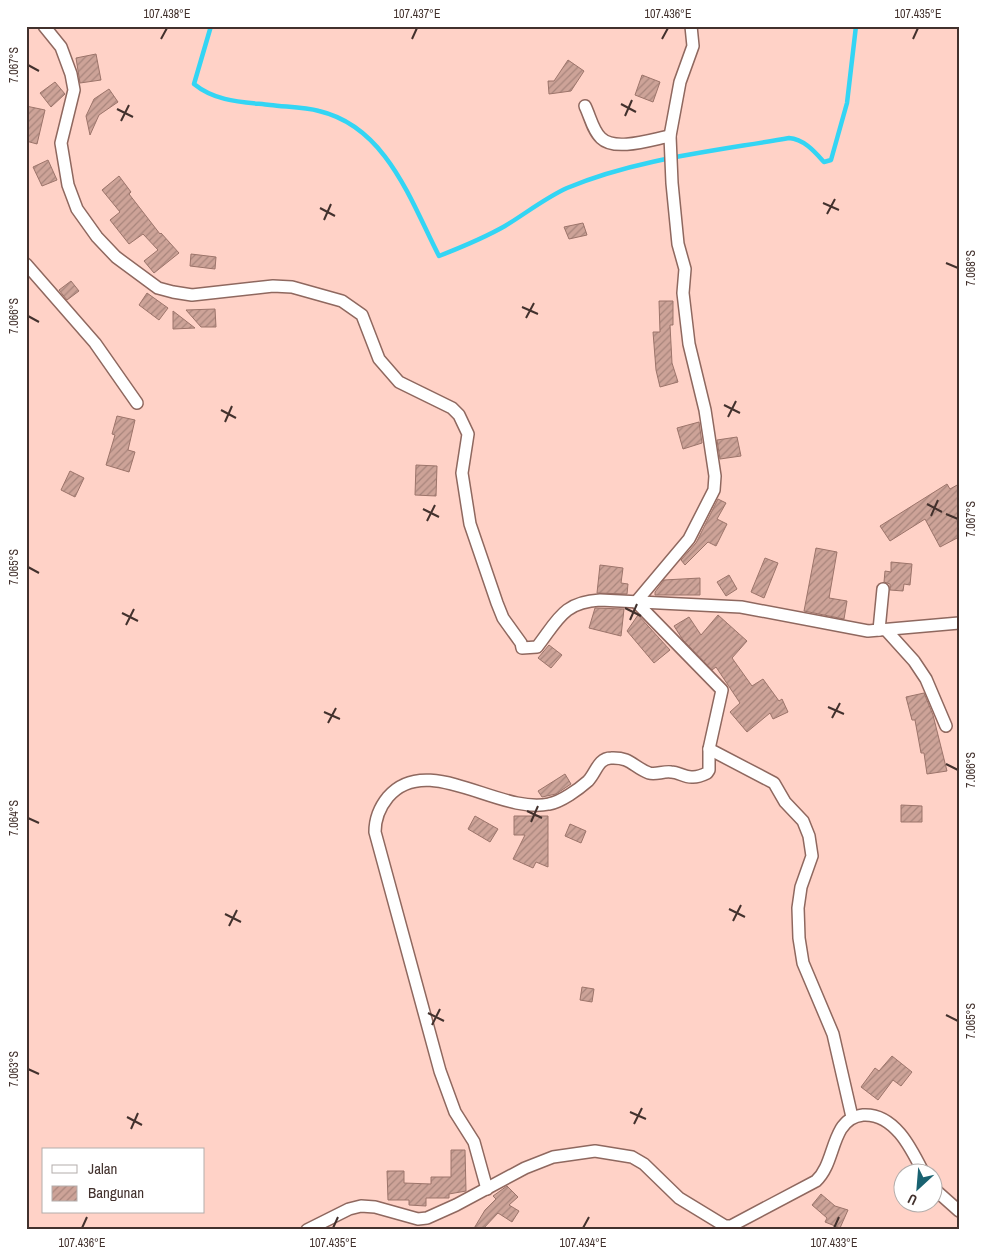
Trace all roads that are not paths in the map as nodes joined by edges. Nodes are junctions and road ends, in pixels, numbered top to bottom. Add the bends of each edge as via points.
1 (44, 26) edge
2 (691, 26) edge
3 (586, 106) dead end
4 (670, 136) junction
5 (26, 264) edge
6 (137, 403) dead end
7 (883, 589) dead end
8 (636, 602) junction
9 (959, 623) edge
10 (882, 630) junction
11 (946, 726) dead end
12 (709, 749) junction
13 (852, 1117) junction
14 (918, 1164) edge
15 (487, 1189) junction
16 (942, 1196) edge
17 (959, 1211) edge
18 (307, 1230) edge

1 - 8 street via 61,47 74,90 61,143 68,185 77,209 116,257 158,288 173,292 192,295 273,286 292,287 342,301 362,315 379,359 399,382 452,408 459,415 468,434 462,473 470,524 503,618 515,632 522,648 537,647 569,607 586,601
2 - 4 street via 693,46 680,82
3 - 4 street via 600,138 612,145
4 - 8 street via 678,244 685,269 683,293 689,344 707,418 714,490 689,539
5 - 6 street via 95,343
7 - 10 street
8 - 10 street via 742,607 868,631
8 - 12 street via 720,686 722,698
9 - 10 street
10 - 11 street via 914,661 926,679
12 - 13 street via 774,783 785,802 803,821 809,836 812,856 801,887 799,938 803,963 833,1034
12 - 15 street via 707,773 692,778 669,772 653,774 631,760 606,758 588,782 552,804 524,806 468,788 412,781 401,786 382,804 375,819 375,832 422,1008 440,1071 455,1112 474,1142
13 - 14 street via 874,1116 895,1128
13 - 15 street via 840,1130 825,1171 816,1181 731,1226 725,1226 679,1198 644,1164 617,1153 582,1152 553,1157
15 - 18 street via 427,1218 361,1206
16 - 17 street

